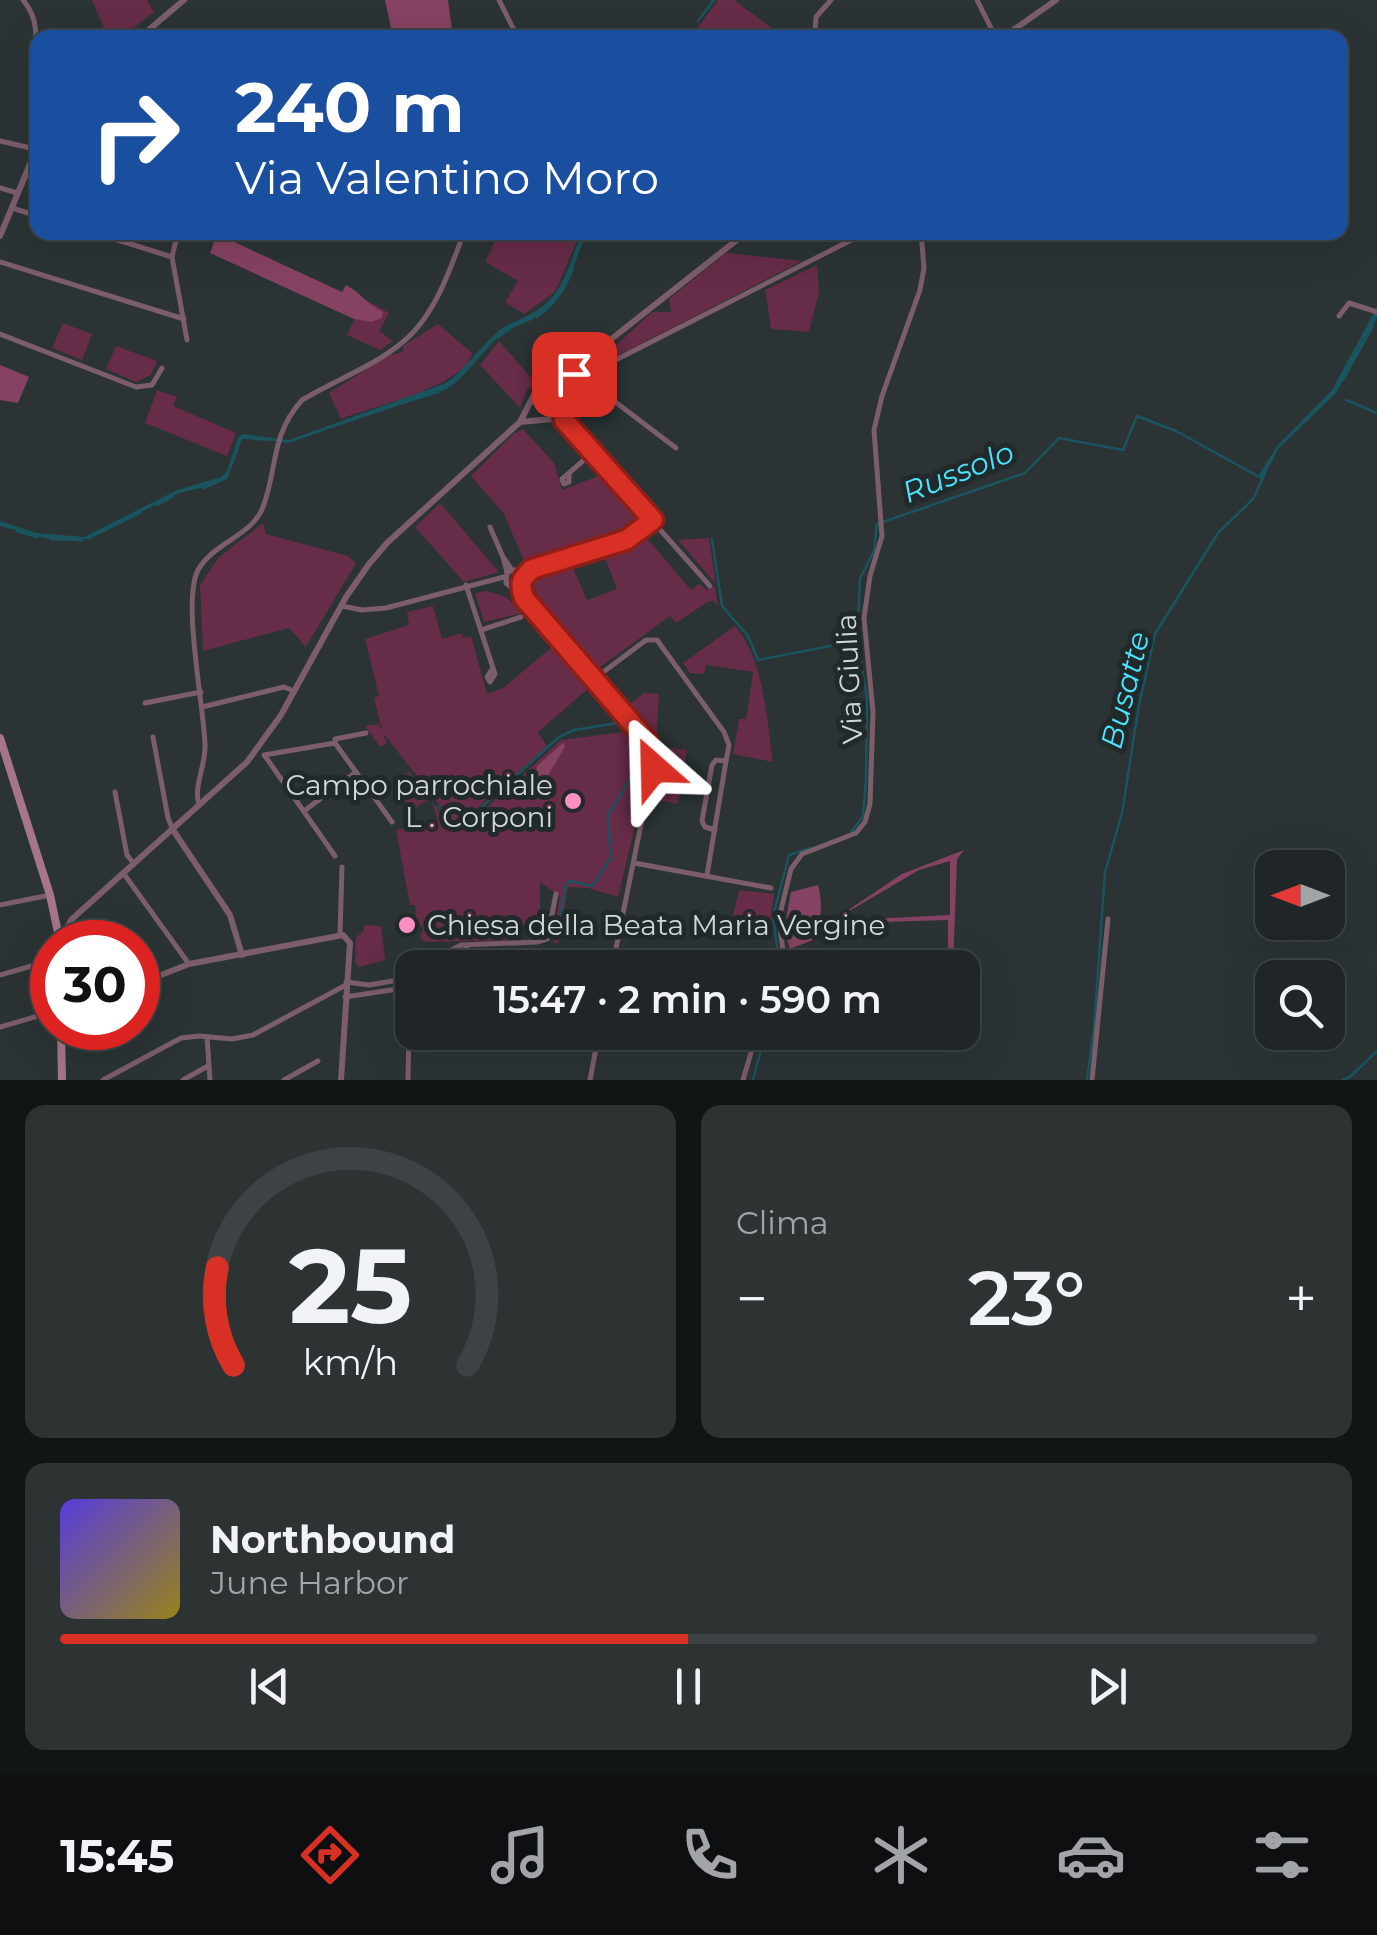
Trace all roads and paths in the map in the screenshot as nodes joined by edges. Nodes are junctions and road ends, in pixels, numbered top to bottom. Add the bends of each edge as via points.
1 (23, 0) edge
2 (184, 0) edge
3 (500, 0) edge
4 (831, 0) edge
5 (978, 0) edge
6 (1056, 0) edge
7 (35, 30) edge
8 (148, 30) edge
9 (514, 30) edge
10 (815, 30) edge
11 (995, 30) edge
12 (1011, 30) edge
13 (0, 141) edge
14 (30, 146) edge
15 (30, 172) edge
16 (0, 188) edge
17 (17, 194) junction
18 (11, 208) junction
19 (30, 214) edge
20 (0, 236) edge
21 (119, 240) edge
22 (176, 240) edge
23 (461, 240) edge
24 (737, 240) edge
25 (851, 240) edge
26 (922, 240) edge
27 (172, 256) junction
28 (0, 262) edge
29 (1376, 312) edge
30 (1339, 316) dead end
31 (184, 319) junction
32 (0, 334) edge
33 (187, 340) dead end
34 (584, 361) junction
35 (162, 368) dead end
36 (585, 373) junction
37 (574, 374) junction
38 (548, 389) junction
39 (560, 405) junction
40 (529, 406) junction
41 (538, 419) junction
42 (550, 420) junction
43 (520, 422) junction
44 (571, 429) junction
45 (676, 448) dead end
46 (592, 452) junction
47 (570, 474) dead end
48 (653, 520) junction
49 (490, 527) dead end
50 (532, 569) junction
51 (510, 577) junction
52 (521, 581) junction
53 (466, 585) junction
54 (710, 586) dead end
55 (524, 598) junction
56 (342, 606) junction
57 (522, 617) dead end
58 (481, 630) junction
59 (492, 668) dead end
60 (594, 678) junction
61 (294, 690) junction
62 (201, 692) junction
63 (145, 704) dead end
64 (202, 707) junction
65 (366, 733) dead end
66 (0, 738) edge
67 (152, 738) dead end
68 (335, 743) junction
69 (261, 751) junction
70 (2, 753) edge
71 (726, 761) junction
72 (356, 772) junction
73 (115, 792) dead end
74 (200, 806) junction
75 (304, 811) junction
76 (392, 822) dead end
77 (173, 830) junction
78 (715, 830) junction
79 (334, 856) dead end
80 (634, 862) junction
81 (134, 864) junction
82 (342, 867) dead end
83 (124, 874) junction
84 (707, 876) junction
85 (771, 888) dead end
86 (556, 894) dead end
87 (50, 895) junction
88 (0, 905) edge
89 (61, 920) edge
90 (67, 920) edge
91 (1108, 920) dead end
92 (340, 934) junction
93 (470, 944) junction
94 (453, 950) edge
95 (462, 950) edge
96 (616, 950) edge
97 (783, 950) edge
98 (242, 955) junction
99 (189, 964) junction
100 (30, 966) edge
101 (0, 974) edge
102 (160, 975) edge
103 (395, 981) edge
104 (346, 984) junction
105 (395, 990) edge
106 (345, 997) junction
107 (30, 1018) edge
108 (0, 1026) edge
109 (207, 1037) junction
110 (61, 1050) edge
111 (409, 1050) edge
112 (595, 1050) edge
113 (752, 1050) edge
114 (318, 1061) dead end
115 (208, 1066) junction
116 (62, 1080) edge
117 (102, 1080) edge
118 (183, 1080) edge
119 (210, 1080) edge
120 (284, 1080) edge
121 (341, 1080) edge
122 (408, 1080) edge
123 (590, 1080) edge
124 (744, 1080) edge
125 (1092, 1080) edge

1 - 7 street
2 - 8 street
3 - 9 street
4 - 10 street via 816,17
5 - 11 street
6 - 12 street
13 - 14 street
15 - 17 street
16 - 17 street
17 - 18 street
18 - 19 street
18 - 20 street
21 - 27 street
22 - 27 street
23 - 62 street via 414,332 302,400 284,424 260,514 214,551 194,578
24 - 34 street
25 - 36 street
26 - 97 street, Via Giulia via 920,290 874,430 881,523 864,632 873,712 868,811 856,833 802,854 791,869 780,918
27 - 31 street
28 - 31 street
29 - 30 street via 1349,303
31 - 33 street
32 - 35 street via 136,387 152,385
34 - 37 street
34 - 38 street
36 - 37 street
36 - 45 street
37 - 39 street
38 - 39 street
38 - 40 street via 536,392
39 - 42 street
39 - 44 street
40 - 41 street
40 - 43 street
41 - 42 street
41 - 43 street
42 - 44 street
43 - 56 street via 386,544
44 - 46 street
46 - 47 street
46 - 48 street
48 - 50 street via 626,540
48 - 54 street
49 - 51 street
50 - 51 street
50 - 52 street
51 - 52 street
51 - 52 street
51 - 53 street
51 - 55 street
52 - 55 street
53 - 56 street via 386,608
53 - 58 street
55 - 60 street
56 - 61 street
57 - 58 street
58 - 59 street
60 - 71 street via 646,640 657,640 724,732
60 - 80 street via 648,742 654,760
61 - 64 street
61 - 69 street
62 - 63 street
62 - 64 street
64 - 74 street
65 - 68 street
66 - 70 main road
67 - 77 street
68 - 69 street
68 - 72 street
69 - 74 street
69 - 75 street
70 - 87 main road
71 - 78 street
71 - 78 street via 712,765 702,821
72 - 75 street
72 - 76 street
73 - 81 street
74 - 77 street
75 - 79 street
77 - 81 street
77 - 98 street via 230,915
78 - 84 street
80 - 84 street
80 - 96 street
81 - 83 street
82 - 92 street
83 - 90 street
83 - 99 street
84 - 85 street
86 - 93 street via 547,939
87 - 88 street
87 - 89 main road
91 - 125 street
92 - 98 street
92 - 104 street via 350,944
93 - 94 street
93 - 95 street
98 - 99 street
99 - 102 street
100 - 101 street
103 - 104 street
104 - 106 street
104 - 109 street via 253,1035
105 - 106 street
106 - 121 street
107 - 108 street
109 - 115 street
109 - 117 street via 181,1038
110 - 116 main road
111 - 122 street
112 - 123 street
113 - 124 street
114 - 120 street
115 - 118 street
115 - 119 street

